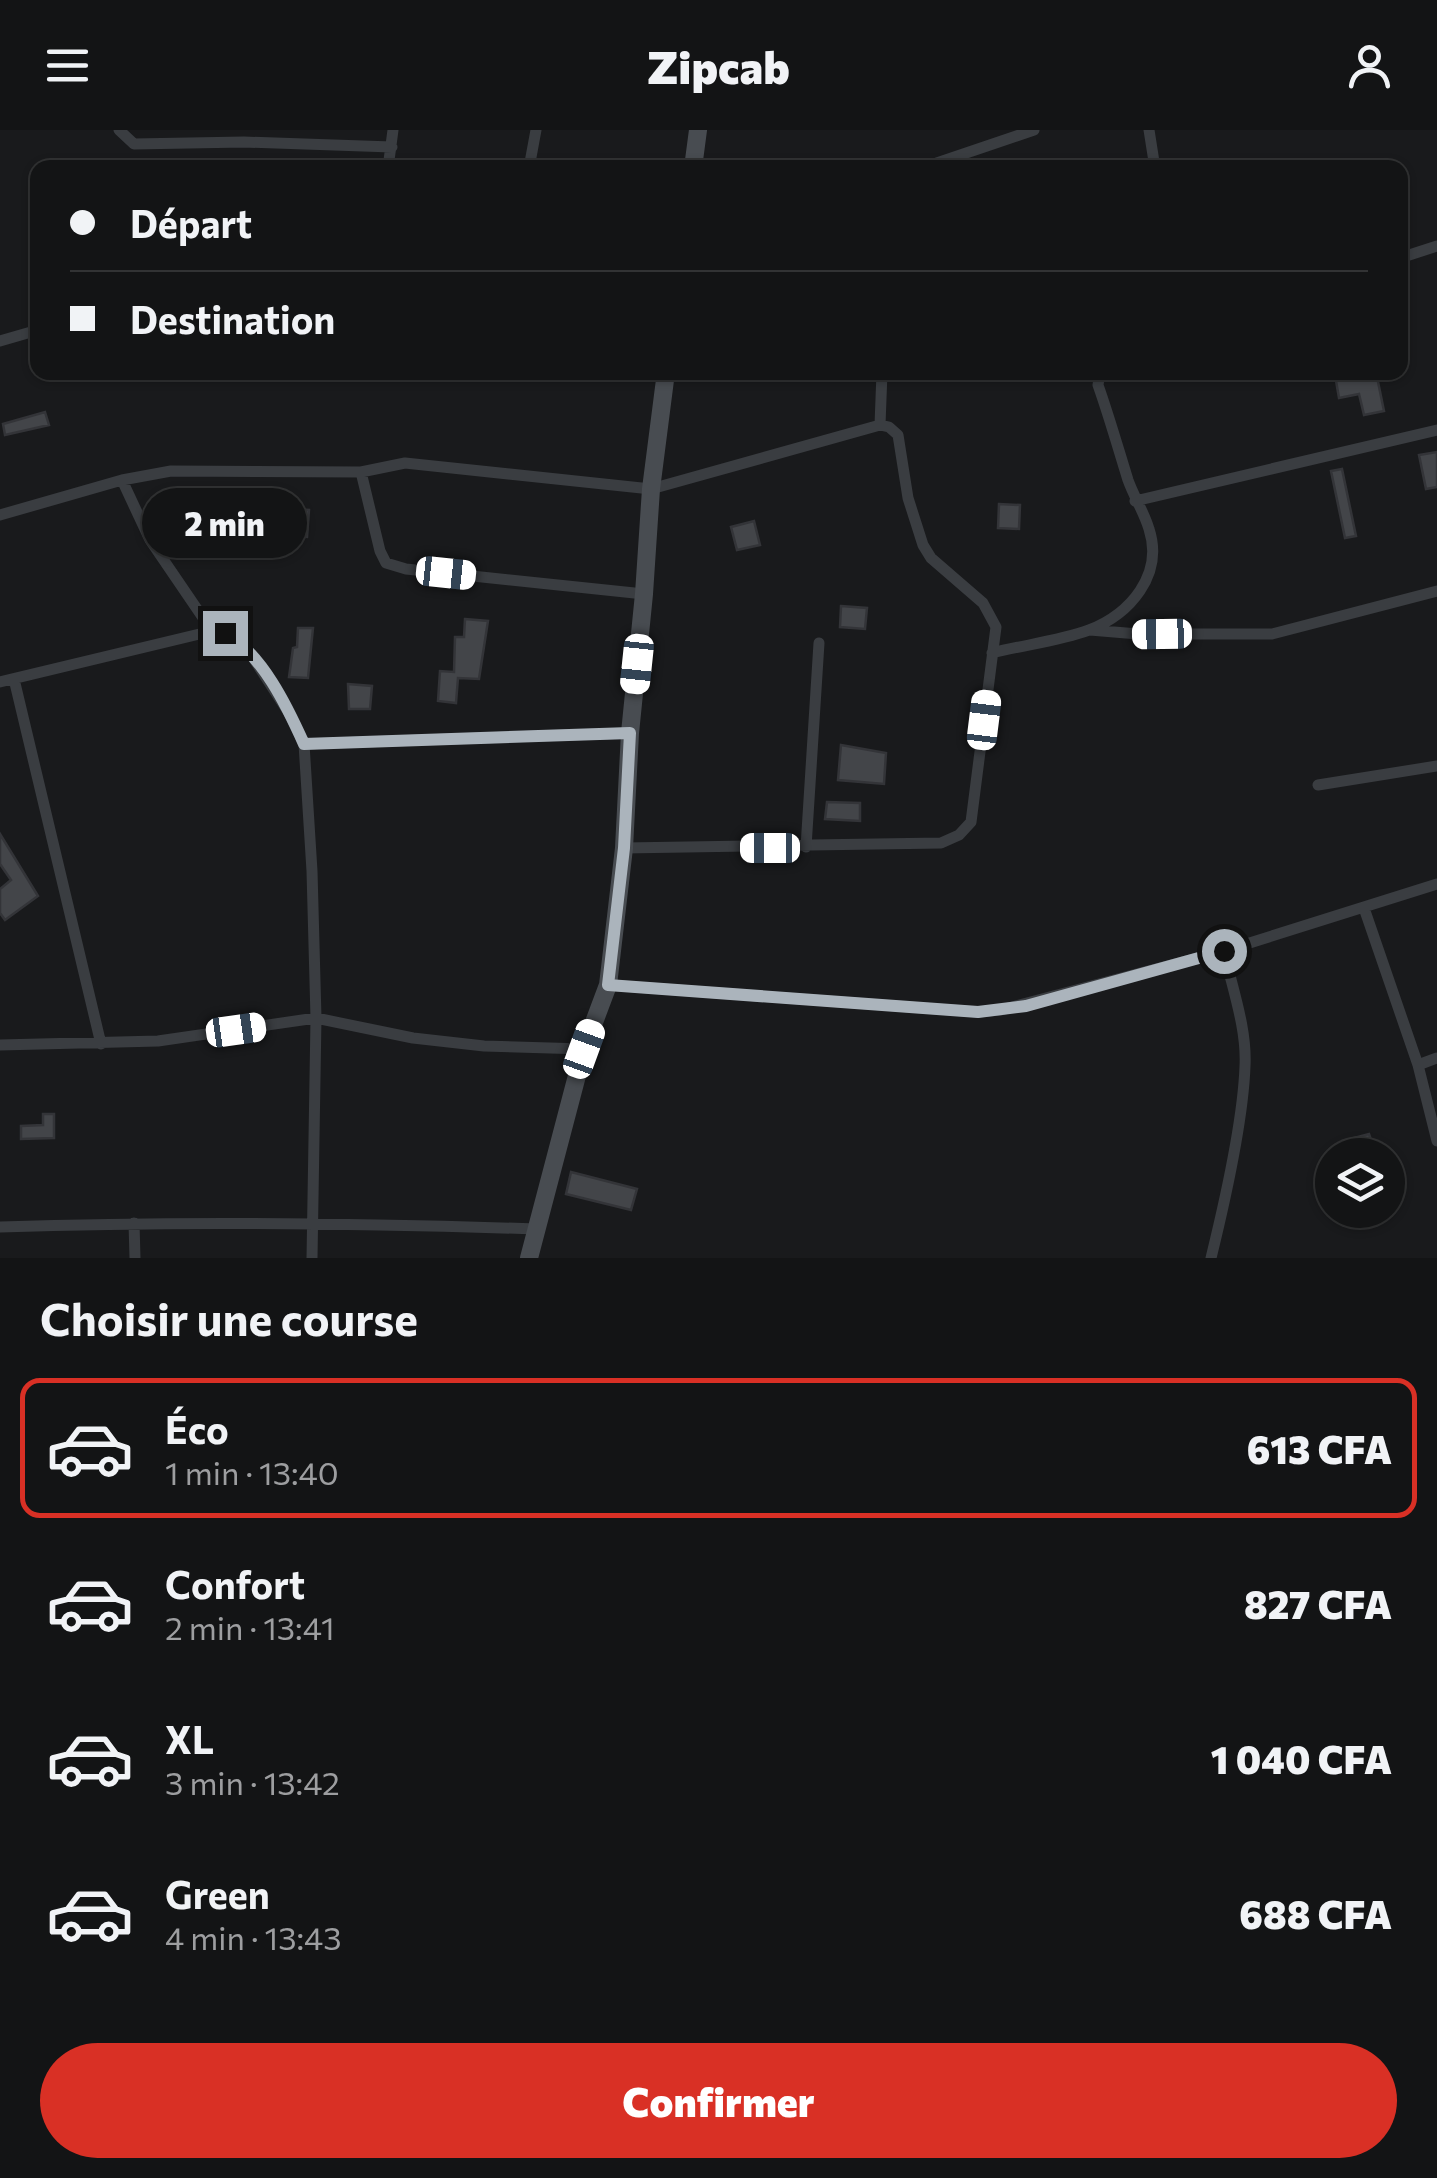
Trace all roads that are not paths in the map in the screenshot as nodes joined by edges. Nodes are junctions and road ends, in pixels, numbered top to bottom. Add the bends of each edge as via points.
1 (119, 130) edge
2 (393, 130) edge
3 (536, 130) edge
4 (698, 130) edge
5 (1034, 130) edge
6 (1149, 130) edge
7 (392, 146) junction
8 (389, 160) edge
9 (530, 160) edge
10 (694, 160) edge
11 (946, 160) edge
12 (1154, 160) edge
13 (1437, 246) edge
14 (1408, 255) edge
15 (30, 332) edge
16 (0, 341) edge
17 (665, 380) edge
18 (882, 380) edge
19 (1099, 380) edge
20 (880, 424) junction
21 (1437, 430) edge
22 (361, 472) junction
23 (122, 480) junction
24 (651, 488) junction
25 (1136, 501) junction
26 (0, 515) edge
27 (1437, 591) edge
28 (644, 594) junction
29 (212, 630) junction
30 (1090, 630) junction
31 (819, 642) dead end
32 (992, 652) junction
33 (14, 679) junction
34 (0, 682) edge
35 (630, 733) junction
36 (304, 744) junction
37 (1437, 766) edge
38 (1318, 785) dead end
39 (806, 847) junction
40 (624, 848) junction
41 (1437, 884) edge
42 (1364, 908) junction
43 (1224, 951) junction
44 (608, 985) junction
45 (316, 1018) junction
46 (101, 1044) junction
47 (0, 1045) edge
48 (584, 1049) junction
49 (1437, 1058) edge
50 (1418, 1065) junction
51 (1437, 1141) edge
52 (134, 1222) junction
53 (315, 1222) junction
54 (0, 1228) edge
55 (537, 1229) junction
56 (135, 1258) edge
57 (312, 1258) edge
58 (529, 1258) edge
59 (1211, 1258) edge

1 - 7 street via 134,144
2 - 7 street
3 - 9 street
4 - 10 street
5 - 11 street
6 - 12 street
7 - 8 street
13 - 14 street
15 - 16 street
17 - 24 street
18 - 20 street
19 - 25 street
20 - 24 street
20 - 32 street via 898,435 923,545 992,614
21 - 25 street
22 - 23 street via 171,471
22 - 24 street via 404,463
22 - 28 street via 386,562
23 - 26 street
23 - 29 street via 150,540
24 - 28 street
25 - 30 street via 1153,550 1148,575 1140,596
27 - 30 street via 1272,634
28 - 35 street
29 - 33 street
29 - 36 street via 237,640 252,656
30 - 32 street
31 - 39 street
32 - 39 street via 967,829 941,843
33 - 34 street
33 - 46 street
35 - 36 street
35 - 40 street
36 - 45 street
37 - 38 street
39 - 40 street
40 - 44 street
41 - 42 street
42 - 43 street
42 - 50 street
43 - 44 street via 1026,1006 978,1012
43 - 59 street via 1245,1066
44 - 48 street
45 - 46 street
45 - 48 street via 414,1038
45 - 53 street
46 - 47 street
48 - 55 street
49 - 50 street
50 - 51 street
52 - 53 street
52 - 54 street
52 - 56 street
53 - 55 street
53 - 57 street
55 - 58 street

